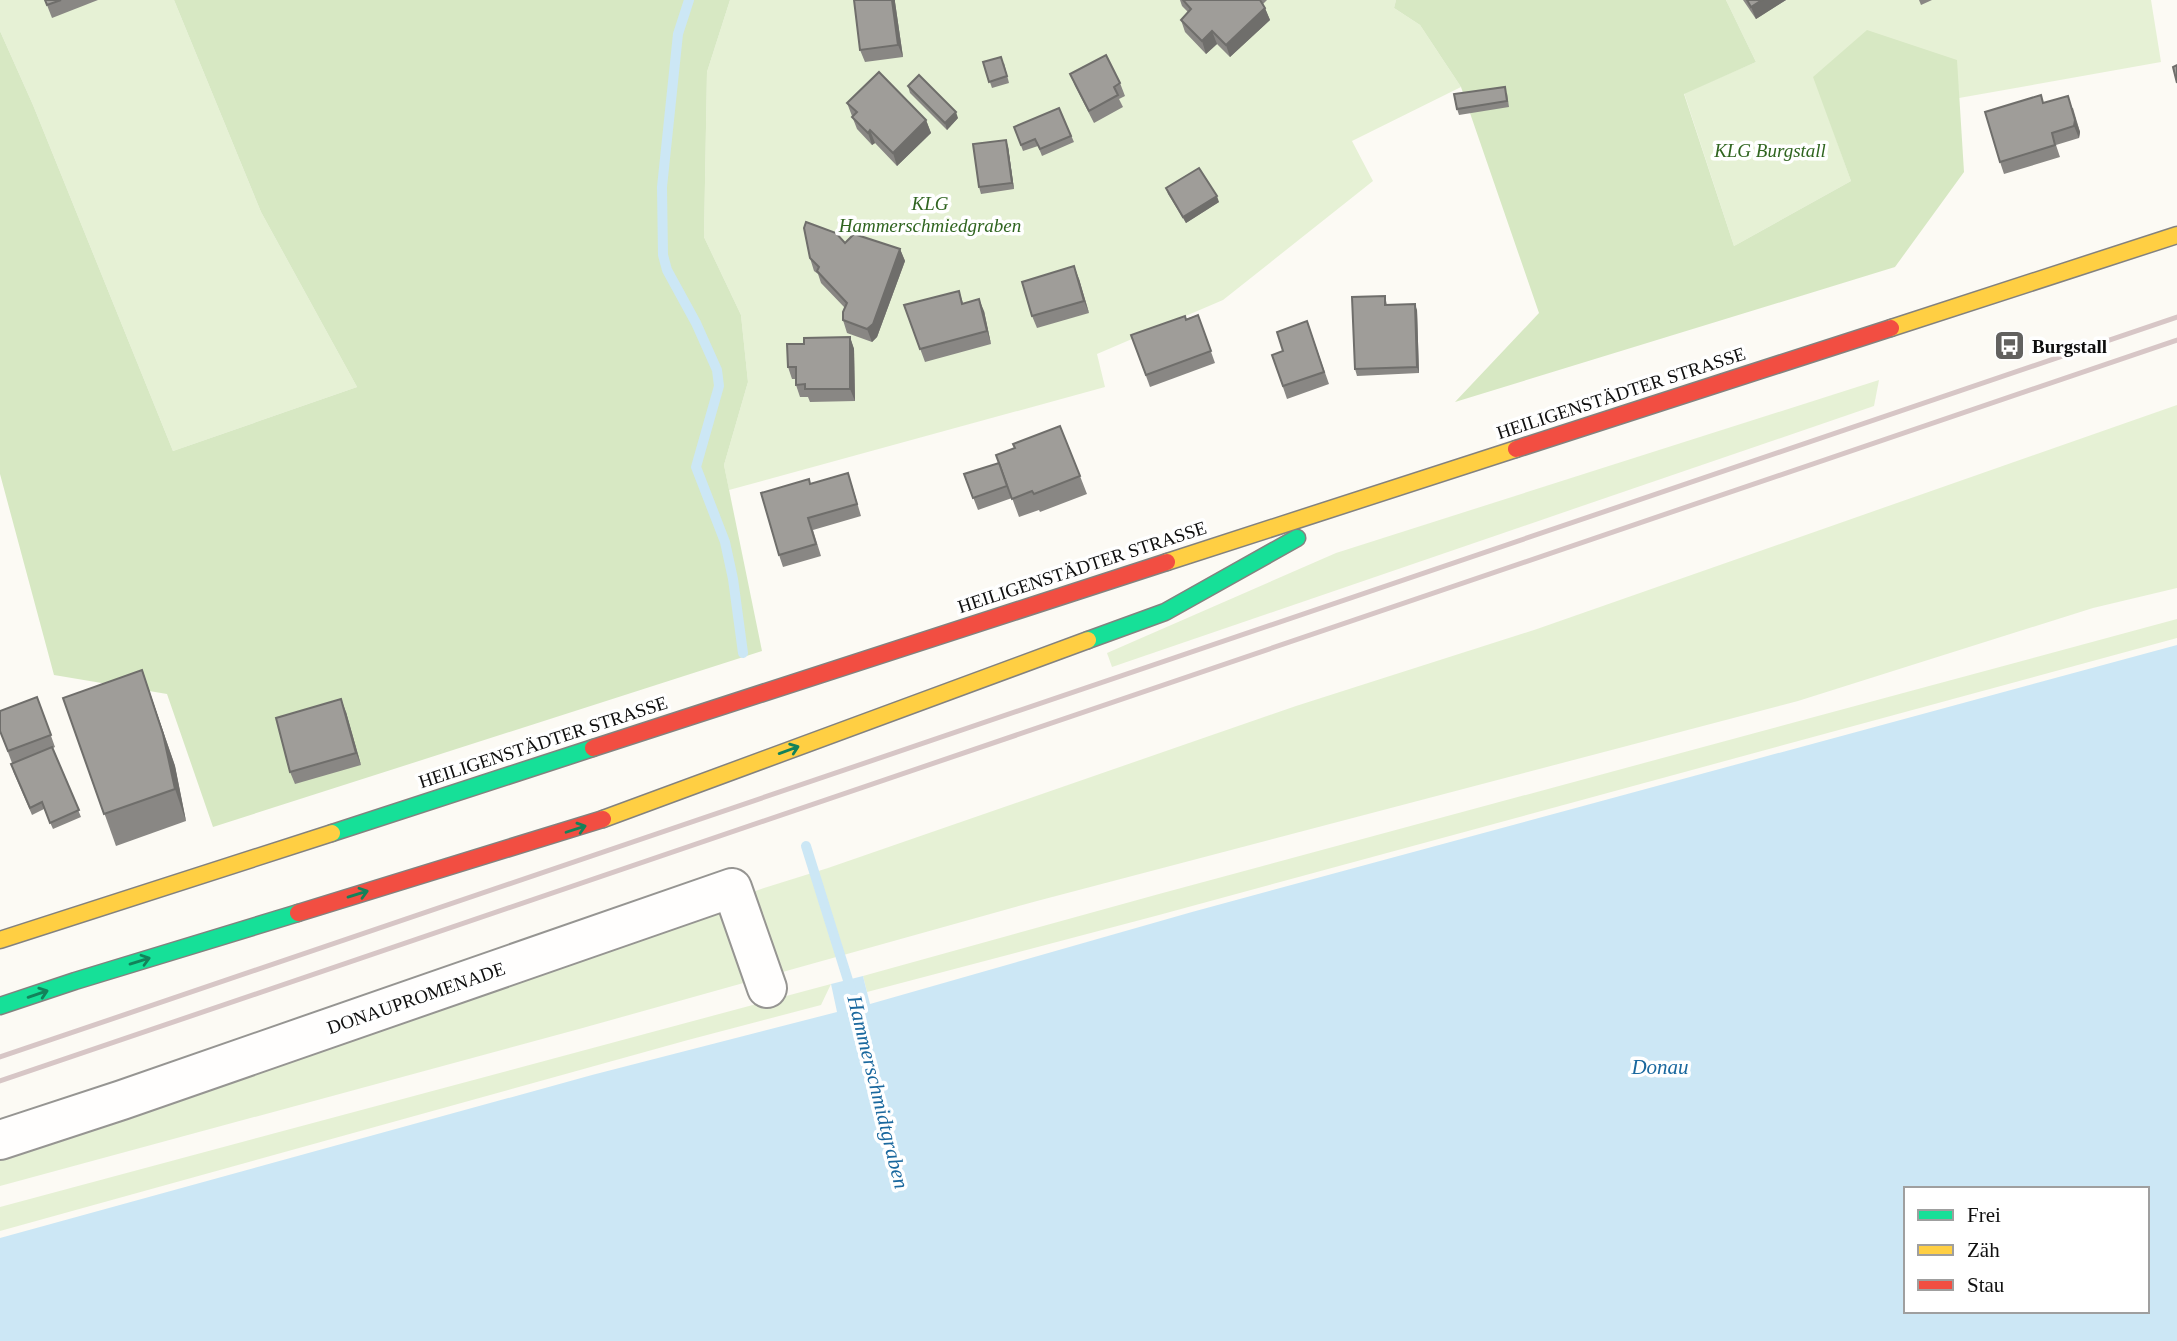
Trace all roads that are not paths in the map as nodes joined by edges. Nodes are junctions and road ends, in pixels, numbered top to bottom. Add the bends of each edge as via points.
1 (2177, 235) edge
2 (1369, 497) junction
3 (0, 940) edge
4 (767, 988) dead end
5 (0, 1006) edge
6 (0, 1140) edge

1 - 2 main road, HEILIGENSTÄDTER STRASSE
2 - 3 main road, HEILIGENSTÄDTER STRASSE
5 -> 2 main road via 576,829 1165,612
4 - 6 street, DONAUPROMENADE via 732,888

